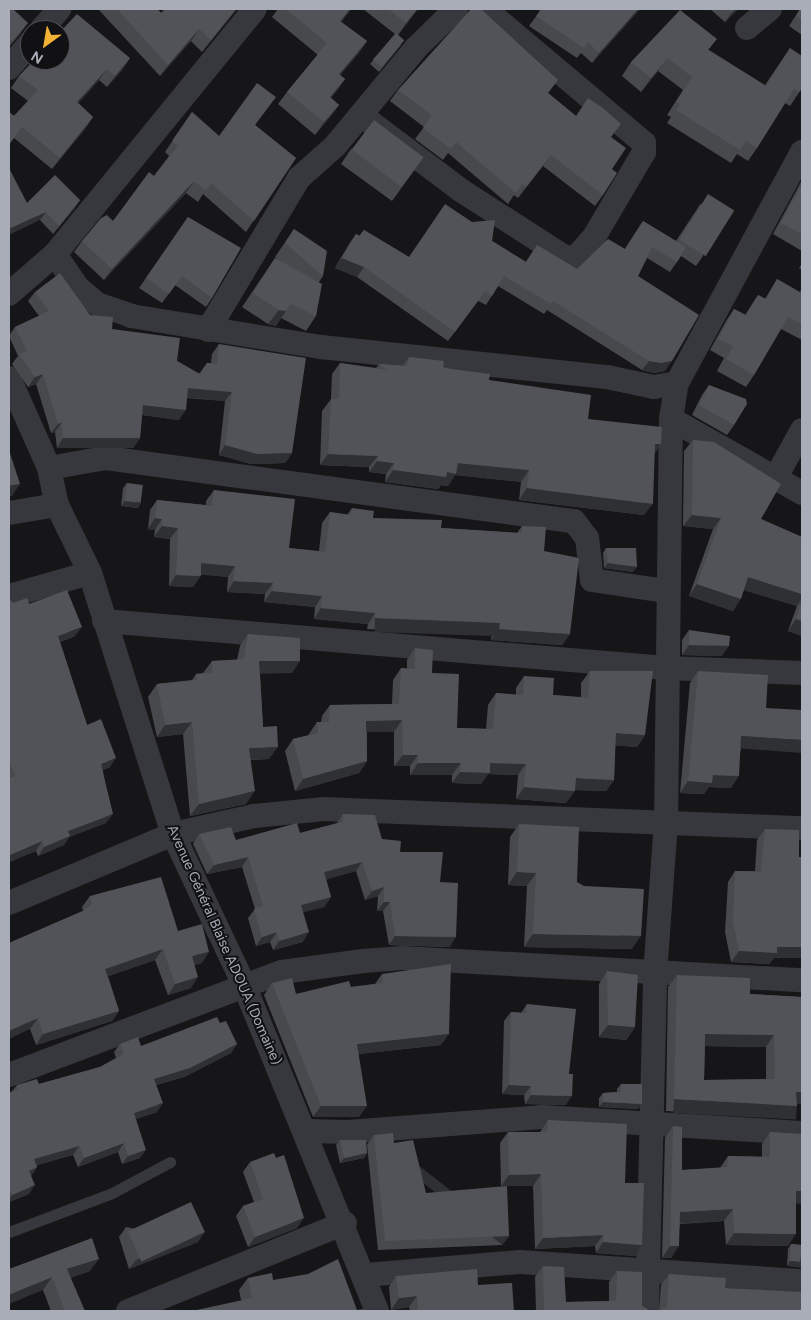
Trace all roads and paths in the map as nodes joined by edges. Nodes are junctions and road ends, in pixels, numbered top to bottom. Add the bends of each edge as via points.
1 (59, 9) edge
2 (255, 9) edge
3 (456, 9) edge
4 (485, 9) edge
5 (770, 9) edge
6 (50, 20) edge
7 (747, 28) dead end
8 (20, 55) edge
9 (9, 68) edge
10 (361, 114) junction
11 (802, 152) edge
12 (55, 254) junction
13 (9, 294) edge
14 (208, 330) junction
15 (9, 378) edge
16 (677, 383) junction
17 (671, 419) junction
18 (802, 430) edge
19 (49, 468) junction
20 (775, 479) junction
21 (802, 494) edge
22 (58, 505) junction
23 (9, 513) edge
24 (90, 573) junction
25 (666, 591) junction
26 (9, 596) edge
27 (104, 621) junction
28 (666, 668) junction
29 (802, 673) edge
30 (666, 823) junction
31 (802, 828) edge
32 (173, 834) junction
33 (9, 903) edge
34 (655, 975) junction
35 (802, 980) edge
36 (244, 986) junction
37 (9, 1075) edge
38 (651, 1125) junction
39 (306, 1131) junction
40 (802, 1133) edge
41 (170, 1162) dead end
42 (345, 1223) junction
43 (9, 1232) edge
44 (647, 1271) junction
45 (365, 1275) junction
46 (802, 1281) edge
47 (159, 1305) edge
48 (128, 1311) edge
49 (377, 1311) edge
50 (647, 1311) edge

1 - 6 street
2 - 12 street
3 - 10 street via 416,48
4 - 10 street via 644,143 644,152 594,237 576,257 566,258 462,191
5 - 7 street
8 - 9 street
10 - 14 street via 299,178
11 - 16 street
12 - 13 street
12 - 14 street via 77,287 97,304 131,316
14 - 16 street via 654,387
15 - 19 street, Avenue Général Blaise ADOUA (Domaine)
16 - 17 street
17 - 20 street
17 - 25 street
18 - 20 street
19 - 22 street, Avenue Général Blaise ADOUA (Domaine)
19 - 25 street via 106,458 574,521 586,538 592,580
20 - 21 street
22 - 23 street
22 - 24 street, Avenue Général Blaise ADOUA (Domaine)
24 - 26 street
24 - 27 street, Avenue Général Blaise ADOUA (Domaine)
25 - 28 street
27 - 28 street
27 - 32 street, Avenue Général Blaise ADOUA (Domaine)
28 - 29 street
28 - 30 street
30 - 31 street
30 - 32 street via 324,809 254,816
30 - 34 street
32 - 33 street
32 - 36 street, Avenue Général Blaise ADOUA (Domaine)
34 - 35 street
34 - 36 street via 403,958 282,972
34 - 38 street
36 - 37 street
36 - 39 street, Avenue Général Blaise ADOUA (Domaine)
38 - 39 street via 541,1117 348,1132
38 - 40 street
38 - 44 street
39 - 42 street, Avenue Général Blaise ADOUA (Domaine)
41 - 43 lane via 112,1193
42 - 45 street, Avenue Général Blaise ADOUA (Domaine)
42 - 47 street
44 - 45 street via 520,1262
44 - 46 street
44 - 50 street
45 - 49 street, Avenue Général Blaise ADOUA (Domaine)
47 - 48 street

